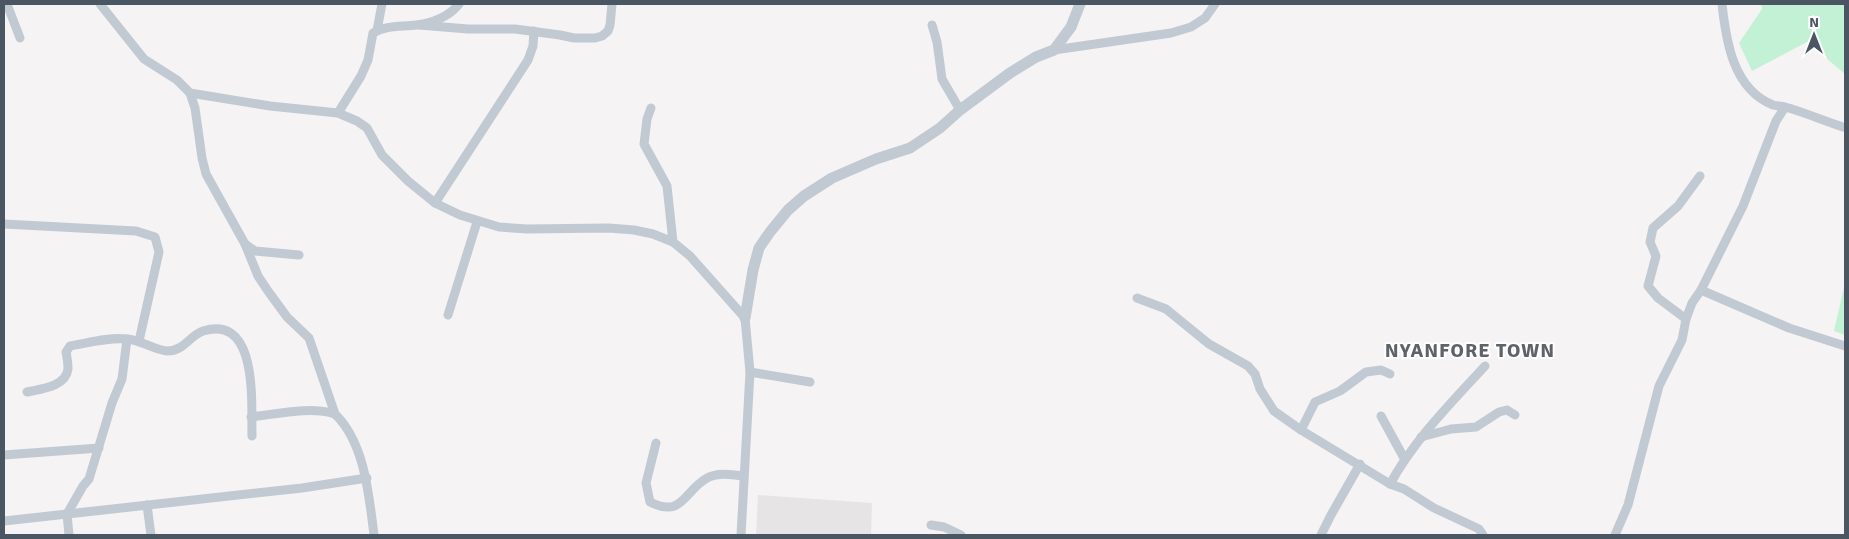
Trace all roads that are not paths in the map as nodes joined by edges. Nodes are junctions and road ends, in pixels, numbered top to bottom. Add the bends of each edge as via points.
1 (6, 4) edge
2 (382, 4) edge
3 (459, 4) edge
4 (612, 4) edge
5 (1080, 4) edge
6 (1215, 4) edge
7 (1722, 4) edge
8 (103, 5) edge
9 (419, 25) junction
10 (932, 25) dead end
11 (378, 30) junction
12 (534, 31) junction
13 (20, 38) dead end
14 (1054, 50) junction
15 (190, 93) junction
16 (1785, 107) junction
17 (651, 108) dead end
18 (960, 110) junction
19 (338, 114) junction
20 (1843, 128) dead end
21 (1700, 176) dead end
22 (435, 204) junction
23 (477, 222) junction
24 (4, 224) edge
25 (673, 242) junction
26 (245, 244) junction
27 (299, 254) dead end
28 (1701, 290) junction
29 (1137, 298) dead end
30 (448, 315) dead end
31 (745, 318) junction
32 (1686, 319) junction
33 (127, 339) junction
34 (139, 341) junction
35 (1845, 346) edge
36 (1485, 366) dead end
37 (750, 372) junction
38 (1390, 374) dead end
39 (810, 382) dead end
40 (27, 392) dead end
41 (335, 414) junction
42 (1514, 415) dead end
43 (1381, 416) dead end
44 (251, 417) junction
45 (1301, 430) junction
46 (252, 436) dead end
47 (1420, 438) junction
48 (656, 443) dead end
49 (99, 448) junction
50 (4, 456) edge
51 (1404, 458) junction
52 (1360, 464) junction
53 (744, 476) junction
54 (366, 478) junction
55 (1390, 484) junction
56 (147, 505) junction
57 (66, 514) junction
58 (4, 521) edge
59 (931, 525) dead end
60 (69, 535) edge
61 (151, 535) edge
62 (374, 535) edge
63 (741, 535) edge
64 (961, 535) edge
65 (1322, 535) edge
66 (1484, 535) edge
67 (1614, 535) edge

1 - 13 street
2 - 11 street
3 - 9 street via 448,14
4 - 12 street via 610,25 602,36 583,39
5 - 14 street via 1071,27
6 - 14 street via 1205,18 1191,27 1171,33
7 - 16 street via 1725,34 1736,71 1756,95
8 - 15 street via 144,59 177,80
9 - 11 street
9 - 12 street
10 - 18 street via 942,79
11 - 19 street via 373,33 361,76
12 - 22 street via 528,60
14 - 18 street via 1010,72
15 - 19 street
15 - 26 street via 206,174
16 - 20 street
16 - 28 street via 1776,121 1743,206
17 - 25 street via 644,144 667,186
18 - 31 street via 910,148 832,178 788,210 759,248
19 - 22 street via 367,128 390,164
21 - 32 street via 1678,206 1653,228 1650,242 1656,256 1648,286 1658,298
22 - 23 street
23 - 25 street via 527,229 634,230
23 - 30 street
24 - 34 street via 136,231 154,237 159,252
25 - 31 street via 690,256
26 - 27 street via 255,251
26 - 41 street via 268,291 287,317 309,338
28 - 32 street
28 - 35 street via 1789,328
29 - 45 street via 1166,309 1209,344 1248,366 1274,411
31 - 37 street
32 - 67 street via 1682,340 1659,386 1628,505
33 - 34 street
33 - 40 street via 70,346 66,352 68,369 60,382
33 - 49 street via 122,379
34 - 44 street via 167,351 179,348 203,331 228,330 234,334 245,352
36 - 47 street
37 - 39 street
37 - 53 street
38 - 45 street via 1381,370 1366,372 1340,391 1315,402
41 - 44 street via 306,411
41 - 54 street via 352,435
42 - 47 street via 1506,410 1476,426
43 - 51 street
44 - 46 street
45 - 52 street
47 - 51 street
48 - 53 street via 646,484 650,502 660,506 670,507 686,499 711,476
49 - 50 street
49 - 57 street via 89,478
51 - 55 street
52 - 55 street
52 - 65 street
53 - 63 street
54 - 56 street
54 - 62 street
55 - 66 street via 1479,529
56 - 57 street
56 - 61 street
57 - 58 street
57 - 60 street
59 - 64 street

